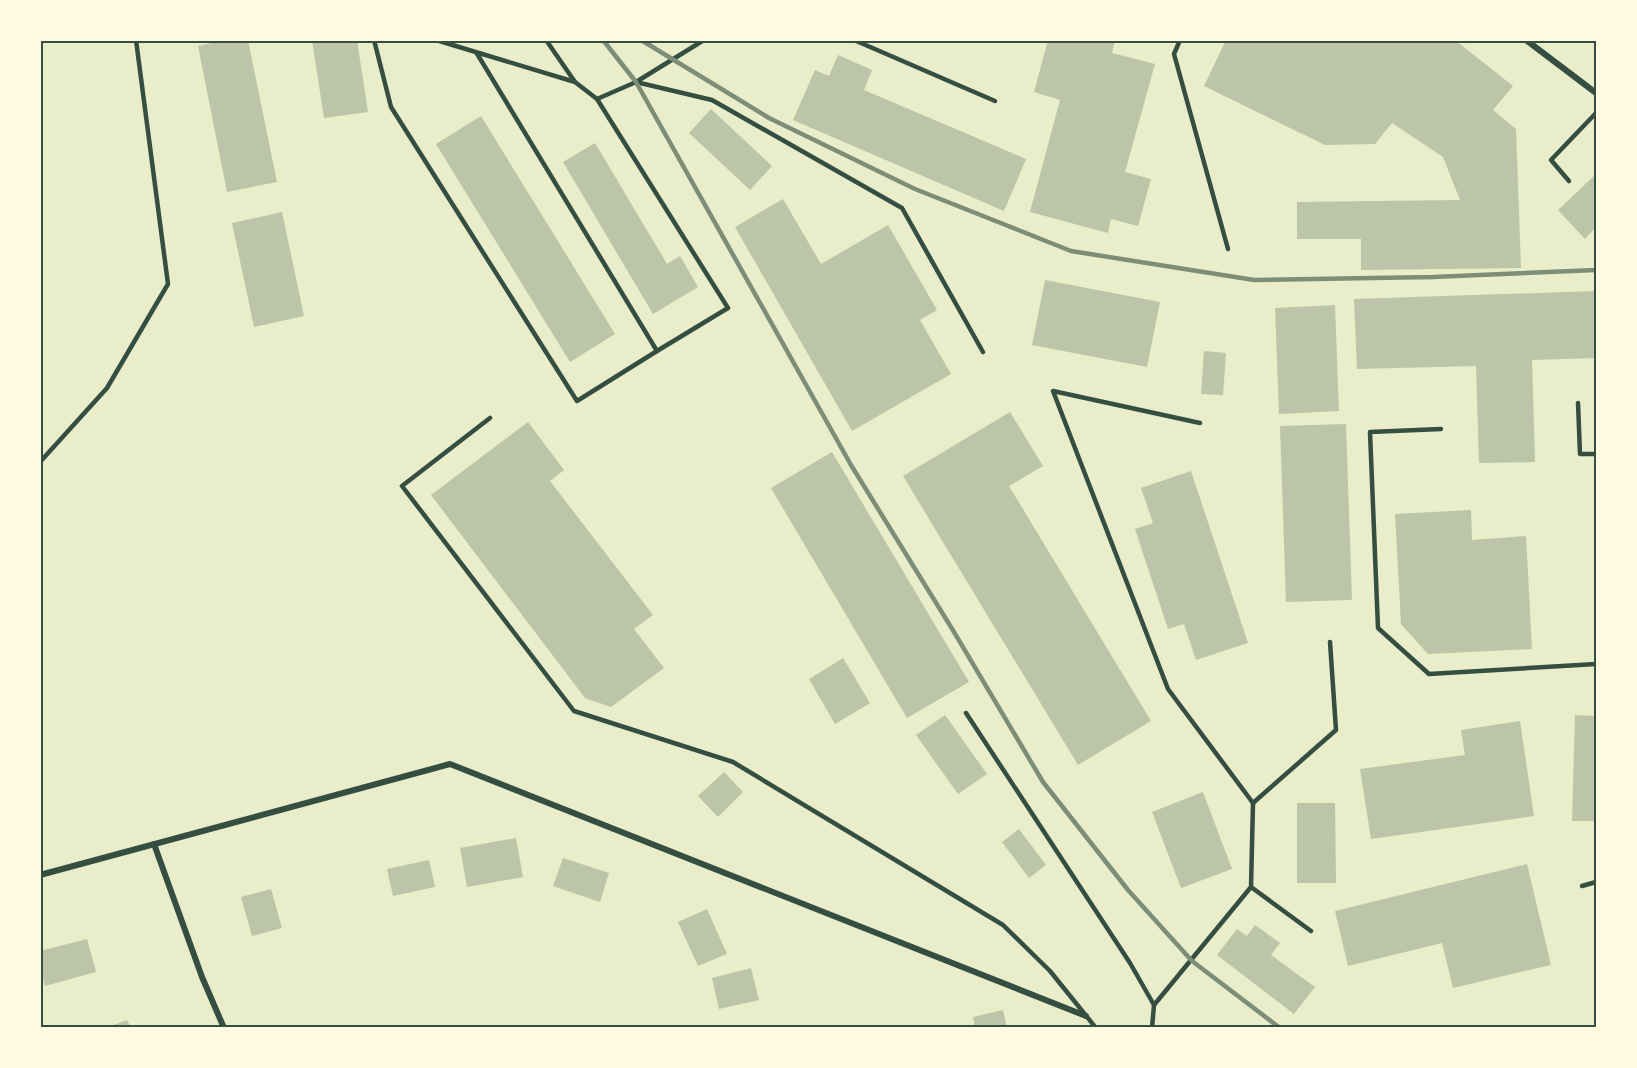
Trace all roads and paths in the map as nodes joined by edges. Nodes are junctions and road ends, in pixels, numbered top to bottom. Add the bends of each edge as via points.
1 (136, 40) edge
2 (374, 40) edge
3 (436, 40) edge
4 (546, 40) edge
5 (704, 40) edge
6 (854, 40) edge
7 (1180, 40) edge
8 (1526, 40) edge
9 (476, 52) junction
10 (575, 82) junction
11 (636, 82) junction
12 (1596, 93) edge
13 (597, 99) junction
14 (995, 101) dead end
15 (1596, 113) edge
16 (1569, 181) dead end
17 (1228, 249) dead end
18 (657, 351) junction
19 (983, 352) dead end
20 (1578, 403) dead end
21 (490, 418) dead end
22 (1200, 423) dead end
23 (1441, 429) dead end
24 (1596, 454) edge
25 (40, 462) edge
26 (1330, 642) dead end
27 (1596, 664) edge
28 (966, 713) dead end
29 (1253, 803) junction
30 (154, 844) junction
31 (40, 875) edge
32 (1596, 882) edge
33 (1582, 886) dead end
34 (1251, 887) junction
35 (1311, 931) dead end
36 (1154, 1005) junction
37 (1086, 1017) junction
38 (224, 1028) edge
39 (1096, 1028) edge
40 (1152, 1028) edge

1 - 25 lane via 168,285 107,388
2 - 18 lane via 391,108 577,401
3 - 9 lane
4 - 10 lane
5 - 11 lane
6 - 14 lane
7 - 17 lane via 1174,54
8 - 12 street
9 - 10 lane
9 - 18 lane
10 - 13 lane
11 - 13 lane
11 - 19 lane via 712,100 902,208
13 - 18 lane via 728,308
15 - 16 lane via 1551,160
20 - 24 lane via 1580,454
21 - 37 lane via 402,486 574,711 733,762 1003,925 1050,971
22 - 29 lane via 1053,391 1168,689
23 - 27 lane via 1370,432 1378,628 1429,674
26 - 29 lane via 1336,730
28 - 36 lane
29 - 34 lane
30 - 31 street
30 - 37 street via 450,764
30 - 38 street
32 - 33 lane
34 - 35 lane
34 - 36 lane
36 - 40 lane
37 - 39 lane

